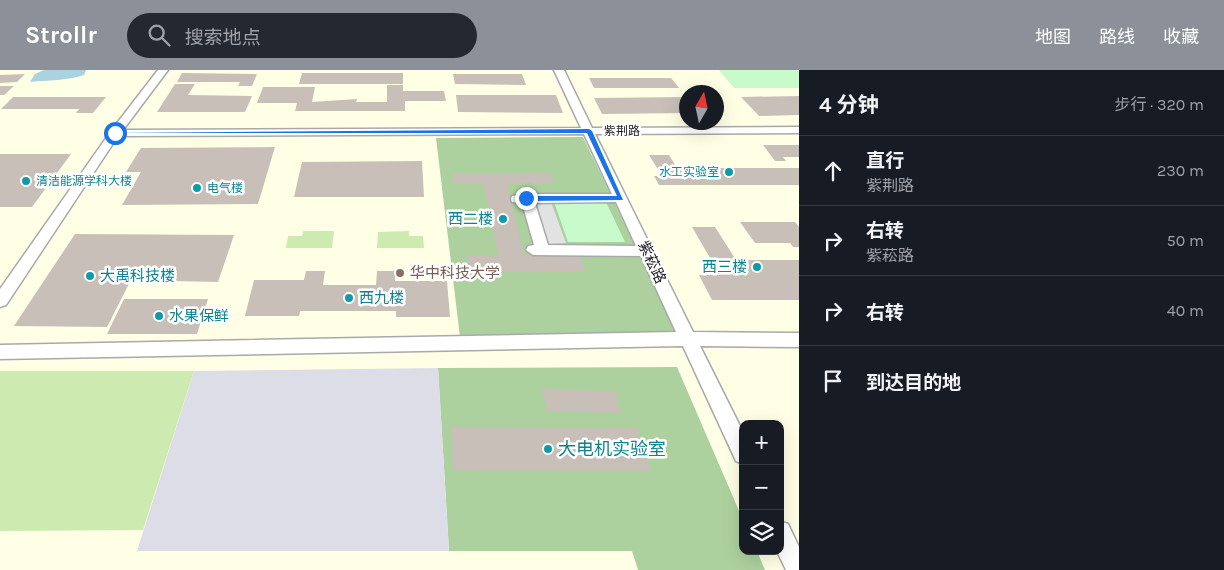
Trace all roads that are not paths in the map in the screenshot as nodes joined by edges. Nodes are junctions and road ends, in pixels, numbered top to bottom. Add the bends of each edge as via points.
1 (163, 70) edge
2 (559, 70) edge
3 (799, 130) edge
4 (589, 131) junction
5 (115, 133) junction
6 (621, 198) junction
7 (647, 251) junction
8 (0, 301) edge
9 (688, 340) junction
10 (799, 340) edge
11 (0, 352) edge
12 (739, 446) edge
13 (784, 540) edge
14 (798, 570) edge

1 - 5 street
2 - 4 street, 紫菘路
3 - 4 street, 紫荆路
4 - 5 street, 紫荆路
4 - 6 street, 紫菘路
5 - 8 street
6 - 7 street, 紫菘路
6 - 7 street via 522,198 537,250
7 - 9 street, 紫菘路
9 - 10 street
9 - 11 street
9 - 12 street, 紫菘路
13 - 14 street

